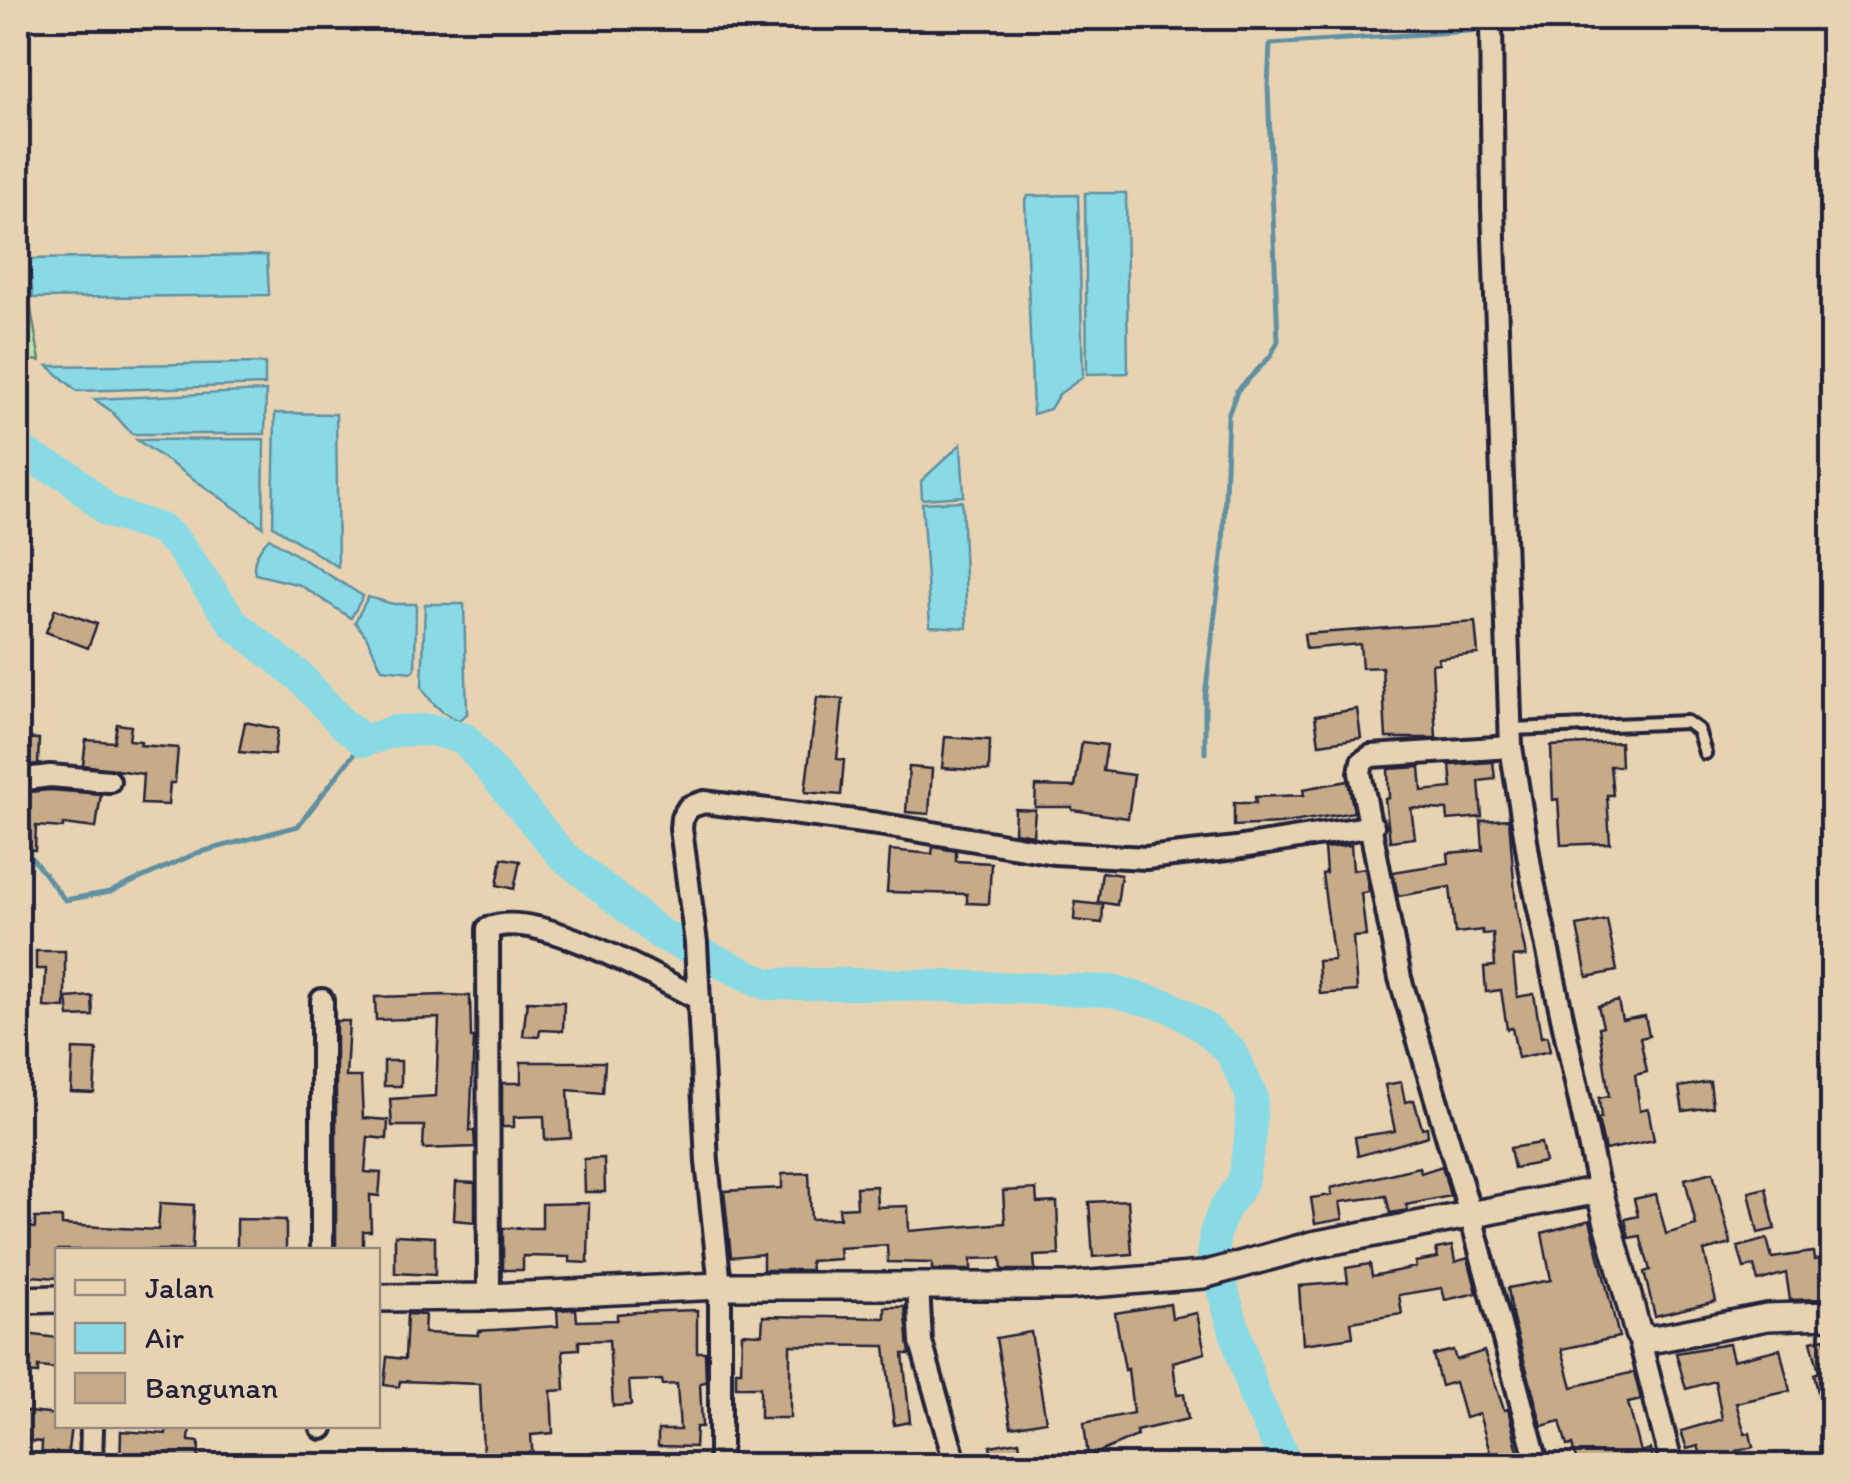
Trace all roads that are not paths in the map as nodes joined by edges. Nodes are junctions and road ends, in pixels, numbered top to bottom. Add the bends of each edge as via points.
1 (1491, 18) edge
2 (1511, 738) junction
3 (1705, 753) dead end
4 (18, 780) edge
5 (109, 780) dead end
6 (1373, 826) junction
7 (699, 993) junction
8 (322, 1000) dead end
9 (1599, 1190) junction
10 (1470, 1213) junction
11 (322, 1248) edge
12 (918, 1285) junction
13 (720, 1286) junction
14 (380, 1298) edge
15 (489, 1298) junction
16 (55, 1299) edge
17 (18, 1300) edge
18 (1832, 1315) edge
19 (1638, 1334) junction
20 (92, 1428) edge
21 (91, 1466) edge
22 (720, 1466) edge
23 (956, 1466) edge
24 (1538, 1466) edge
25 (1672, 1466) edge

1 - 2 street
2 - 3 lane via 1686,722 1698,730
2 - 6 street via 1366,758 1360,773
2 - 9 street via 1531,872
4 - 5 street
6 - 7 street via 1146,858 1054,853 704,802 689,806 682,818
6 - 10 street via 1400,978
7 - 13 street
7 - 15 street via 545,928 510,922 488,929
8 - 11 street
9 - 10 street
9 - 19 street
10 - 12 street via 1312,1244 1203,1275 1066,1286
10 - 24 street
12 - 13 street
12 - 23 street via 920,1342
13 - 15 street
13 - 22 street
14 - 15 street
16 - 17 street
18 - 19 street via 1768,1318 1650,1339
19 - 25 street
20 - 21 street

